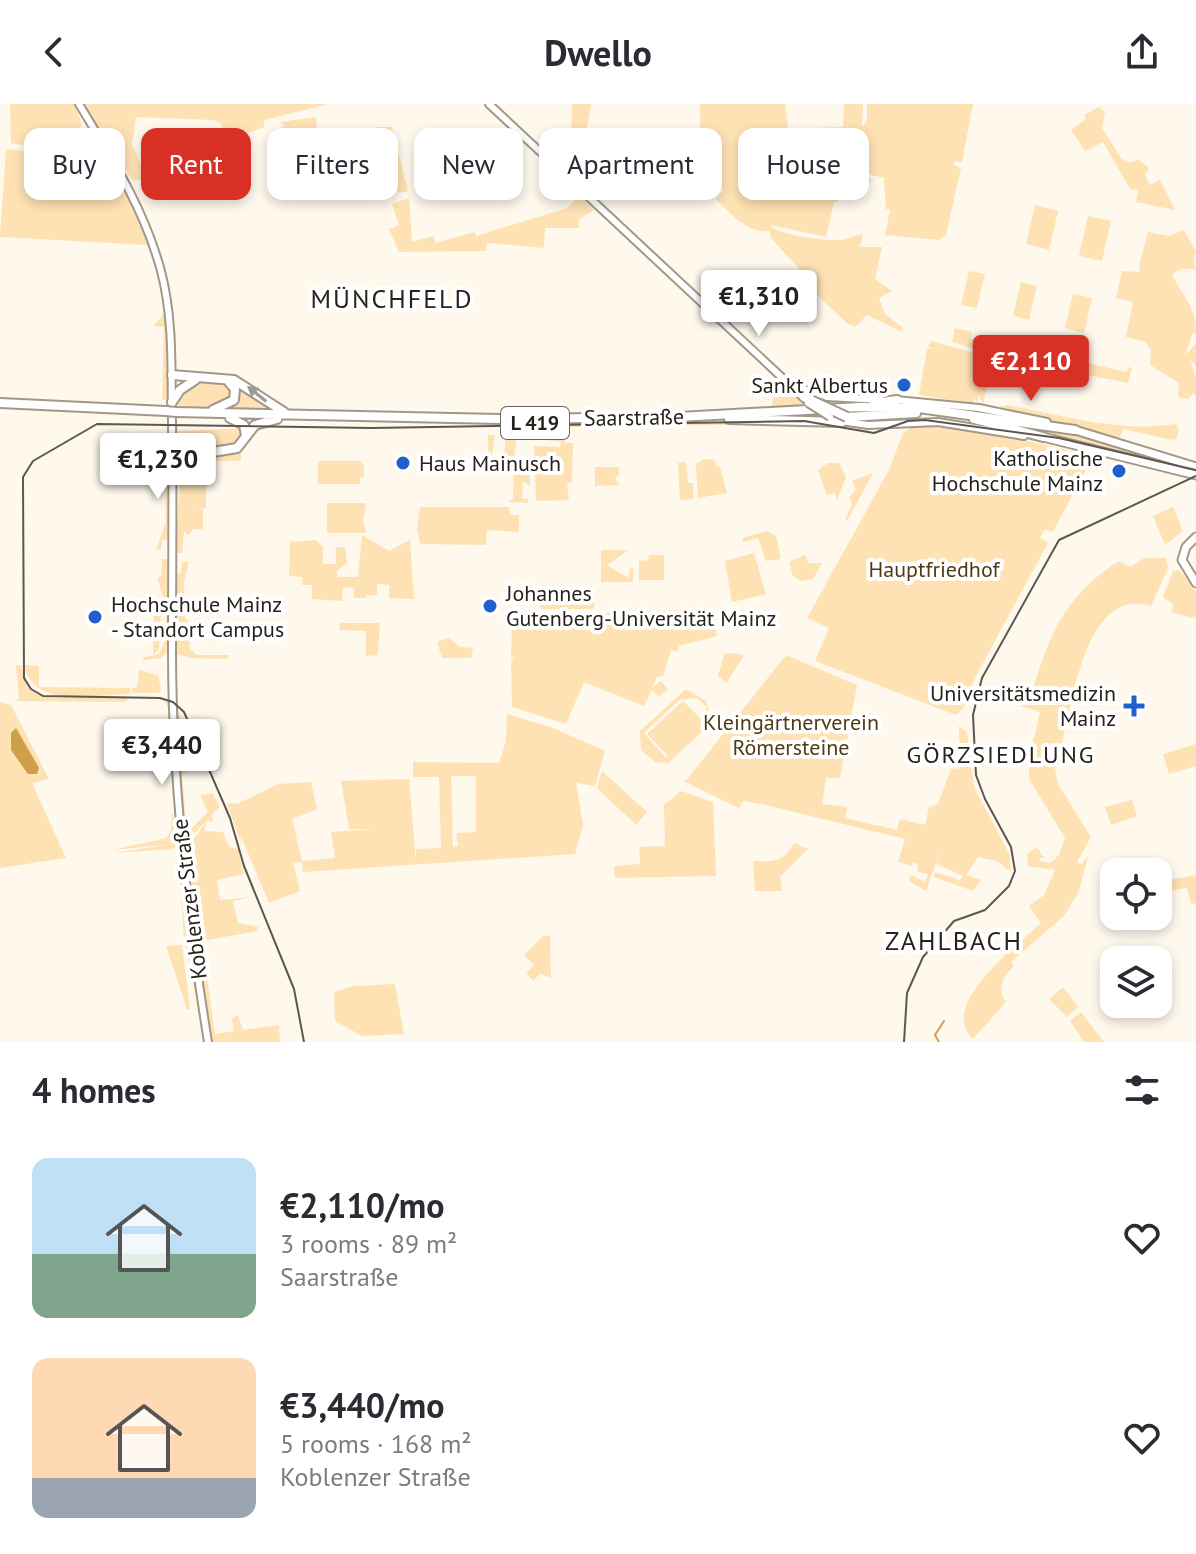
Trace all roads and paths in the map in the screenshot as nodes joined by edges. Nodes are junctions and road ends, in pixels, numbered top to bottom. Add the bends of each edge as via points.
1 (79, 104) edge
2 (489, 104) edge
3 (172, 375) junction
4 (781, 378) junction
5 (195, 380) junction
6 (802, 396) junction
7 (897, 400) junction
8 (172, 402) junction
9 (0, 405) edge
10 (780, 411) junction
11 (200, 412) junction
12 (916, 413) junction
13 (171, 414) junction
14 (292, 415) junction
15 (230, 418) junction
16 (277, 419) junction
17 (729, 419) junction
18 (845, 419) junction
19 (1075, 430) junction
20 (246, 437) junction
21 (1046, 438) junction
22 (173, 450) junction
23 (205, 455) junction
24 (190, 457) junction
25 (1196, 467) edge
26 (1196, 475) edge
27 (173, 477) junction
28 (1196, 537) edge
29 (1196, 583) edge
30 (208, 1042) edge

1 - 3 main road, Koblenzer Straße via 123,176 151,238 169,309
2 - 4 main road
3 - 5 highway
3 - 8 main road, Koblenzer Straße
14 -> 3 highway via 234,380
4 - 6 main road
4 - 7 main road, Saarstraße via 822,396
5 - 8 highway
5 - 11 highway via 228,381 236,392 229,405
6 - 18 highway, bridge
6 - 18 main road, bridge via 830,417
7 - 10 highway, L 419
7 - 19 main road, Saarstraße via 994,411
8 - 22 main road, Koblenzer Straße
9 - 13 highway, Saarstraße / L 419
10 - 14 highway, Saarstraße / L 419 via 529,419
10 - 19 highway, Saarstraße / L 419 via 940,409
11 - 13 highway, Saarstraße / L 419
11 - 14 highway, Saarstraße / L 419
12 - 17 highway, Saarstraße / L 419
12 - 18 highway
12 - 21 highway, Saarstraße / L 419 via 978,419
13 - 15 highway, Saarstraße / L 419
15 - 16 highway, Saarstraße / L 419
15 - 20 highway via 245,425
16 - 17 highway, Saarstraße / L 419
16 - 20 highway via 256,424
17 - 18 highway
18 - 21 main road, Saarstraße via 947,423
19 - 25 main road, Saarstraße / L 419
20 - 23 highway via 237,448
21 - 26 main road, Saarstraße / L 419
22 - 23 highway
22 - 24 highway via 177,456
22 - 27 main road, Koblenzer Straße
23 - 24 highway
24 - 27 highway
27 - 30 main road, Koblenzer Straße via 172,665 180,835
28 - 29 main road via 1183,552 1183,565

